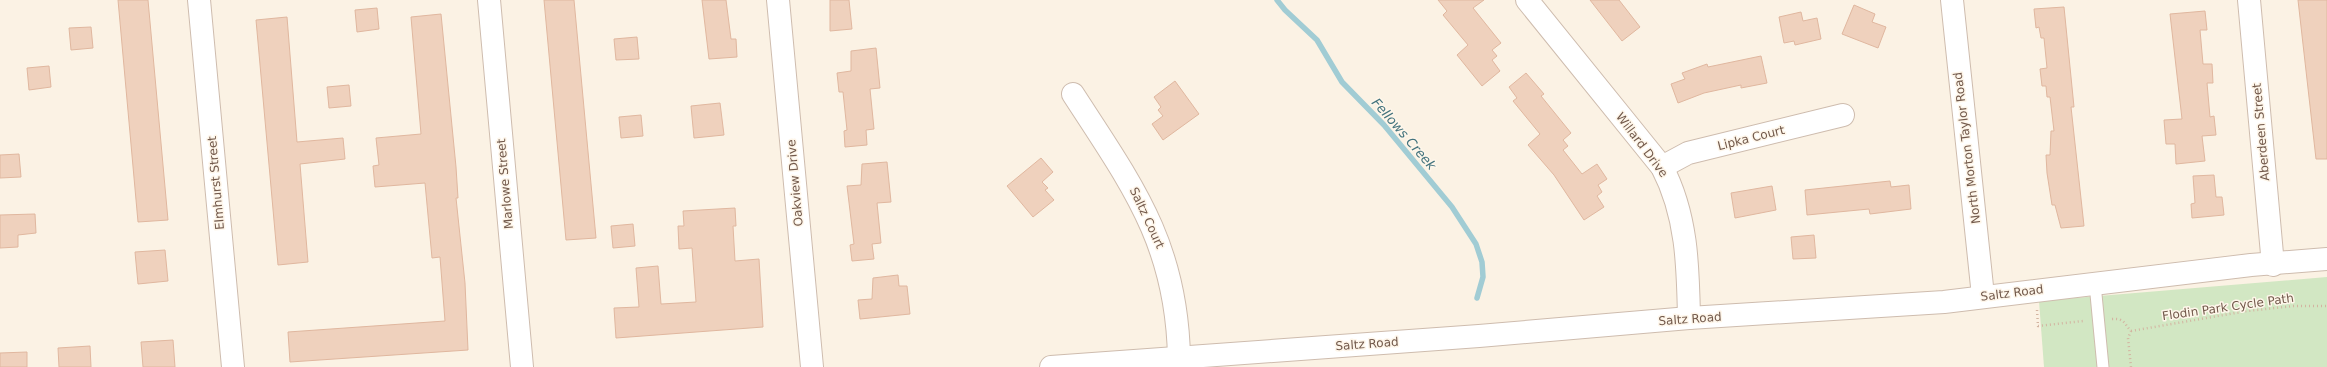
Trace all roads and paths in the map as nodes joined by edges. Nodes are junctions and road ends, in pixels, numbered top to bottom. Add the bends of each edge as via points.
1 (199, 0) edge
2 (489, 0) edge
3 (778, 0) edge
4 (1527, 0) edge
5 (1952, 0) edge
6 (2249, 0) edge
7 (1073, 94) dead end
8 (1843, 115) dead end
9 (1662, 167) junction
10 (2327, 259) edge
11 (2273, 265) junction
12 (2094, 284) junction
13 (1983, 296) junction
14 (2036, 306) dead end
15 (2327, 306) edge
16 (1689, 318) junction
17 (2098, 320) junction
18 (2131, 331) junction
19 (1179, 358) junction
20 (2102, 366) edge
21 (233, 367) edge
22 (522, 367) edge
23 (812, 367) edge
24 (1051, 367) edge
25 (2131, 367) edge

1 - 21 street, Elmhurst Street
2 - 22 street, Marlowe Street
3 - 23 street, Oakview Drive
4 - 9 street, Willard Drive
5 - 13 street, North Morton Taylor Road
6 - 11 street, Aberdeen Street
7 - 19 street, Saltz Court via 1134,191 1160,242 1175,298
8 - 9 street, Lipka Court via 1688,153
9 - 16 street, Willard Drive via 1674,190 1682,221
10 - 11 street, Saltz Road
11 - 12 street, Saltz Road
12 - 13 street, Saltz Road
12 - 17 lane
13 - 16 street, Saltz Road via 1944,302
14 - 17 path via 2038,326
15 - 18 path, Flodin Park Cycle Path via 2294,306 2246,311
16 - 19 street, Saltz Road
17 - 18 path via 2120,318
17 - 20 lane
18 - 25 path via 2128,338
19 - 24 street, Saltz Road

